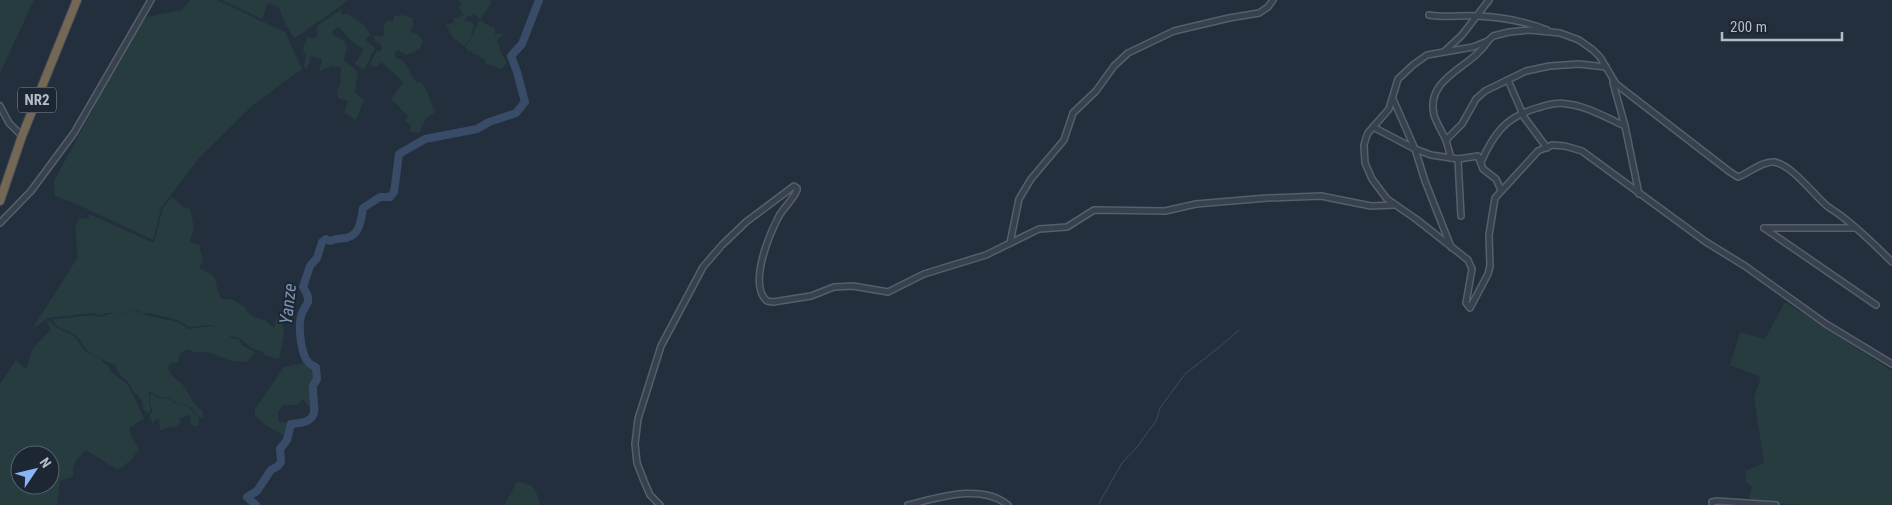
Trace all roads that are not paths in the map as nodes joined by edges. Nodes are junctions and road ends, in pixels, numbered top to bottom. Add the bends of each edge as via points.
1 (77, 0) edge
2 (151, 0) edge
3 (1273, 0) edge
4 (1488, 0) edge
5 (1429, 15) dead end
6 (1477, 16) junction
7 (1554, 32) junction
8 (1488, 41) junction
9 (1445, 51) junction
10 (1606, 67) junction
11 (1508, 80) junction
12 (1613, 80) junction
13 (1393, 99) junction
14 (0, 106) edge
15 (1522, 113) junction
16 (1625, 126) junction
17 (1373, 127) junction
18 (22, 136) junction
19 (1446, 140) junction
20 (1547, 148) junction
21 (1415, 149) junction
22 (1451, 158) junction
23 (1458, 159) junction
24 (1482, 162) junction
25 (1502, 190) junction
26 (1639, 194) junction
27 (0, 201) edge
28 (1395, 205) junction
29 (1462, 216) dead end
30 (0, 223) edge
31 (1855, 228) junction
32 (1010, 243) junction
33 (1452, 248) junction
34 (1892, 262) edge
35 (1876, 305) dead end
36 (1892, 364) edge
37 (660, 505) edge
38 (908, 505) edge
39 (1008, 505) edge
40 (1712, 505) edge
41 (1776, 505) edge

1 - 18 highway, NR2
2 - 30 street via 74,133 31,191
3 - 32 street via 1260,13 1174,31 1128,53 1073,113 1064,140 1018,199
4 - 6 street
5 - 6 street
6 - 7 street
6 - 9 street
7 - 8 street via 1509,32 1493,36
7 - 10 street via 1579,40 1600,57
8 - 9 street
8 - 19 street via 1483,49 1440,84 1435,93 1434,115
9 - 13 street via 1427,55 1413,65 1398,79
10 - 11 street via 1579,64 1550,66
10 - 12 street
11 - 15 street
11 - 19 street via 1476,99 1462,124
12 - 16 street
12 - 31 street via 1734,175 1739,176 1764,163 1779,164
13 - 17 street via 1389,110
13 - 21 street
14 - 18 street via 9,123
15 - 16 street via 1554,103 1570,104
15 - 20 street
15 - 24 street via 1506,122 1496,134
16 - 26 street
17 - 21 street
17 - 28 street via 1364,145 1366,163 1378,187
18 - 27 highway, NR2
19 - 22 street
20 - 25 street via 1528,160
20 - 26 street via 1565,146 1582,151
21 - 22 street
21 - 33 street
22 - 23 street
23 - 24 street via 1478,156
23 - 29 street
24 - 25 street via 1483,169 1496,179
25 - 33 street via 1493,203 1488,274 1471,307 1468,307 1466,298 1472,269 1468,260
26 - 36 street via 1826,324
28 - 32 street via 1371,206 1321,196 1205,203 1165,211 1094,210 1067,227 1039,229
28 - 33 street
31 - 34 street
31 - 35 street via 1764,228
32 - 37 street via 986,255 924,274 888,292 853,286 834,287 811,296 767,301 758,285 760,266 780,216 797,190 796,186 789,188 746,222 703,267 661,346 638,419 635,444 644,482
38 - 39 street via 977,493 995,497
40 - 41 street via 1717,501

